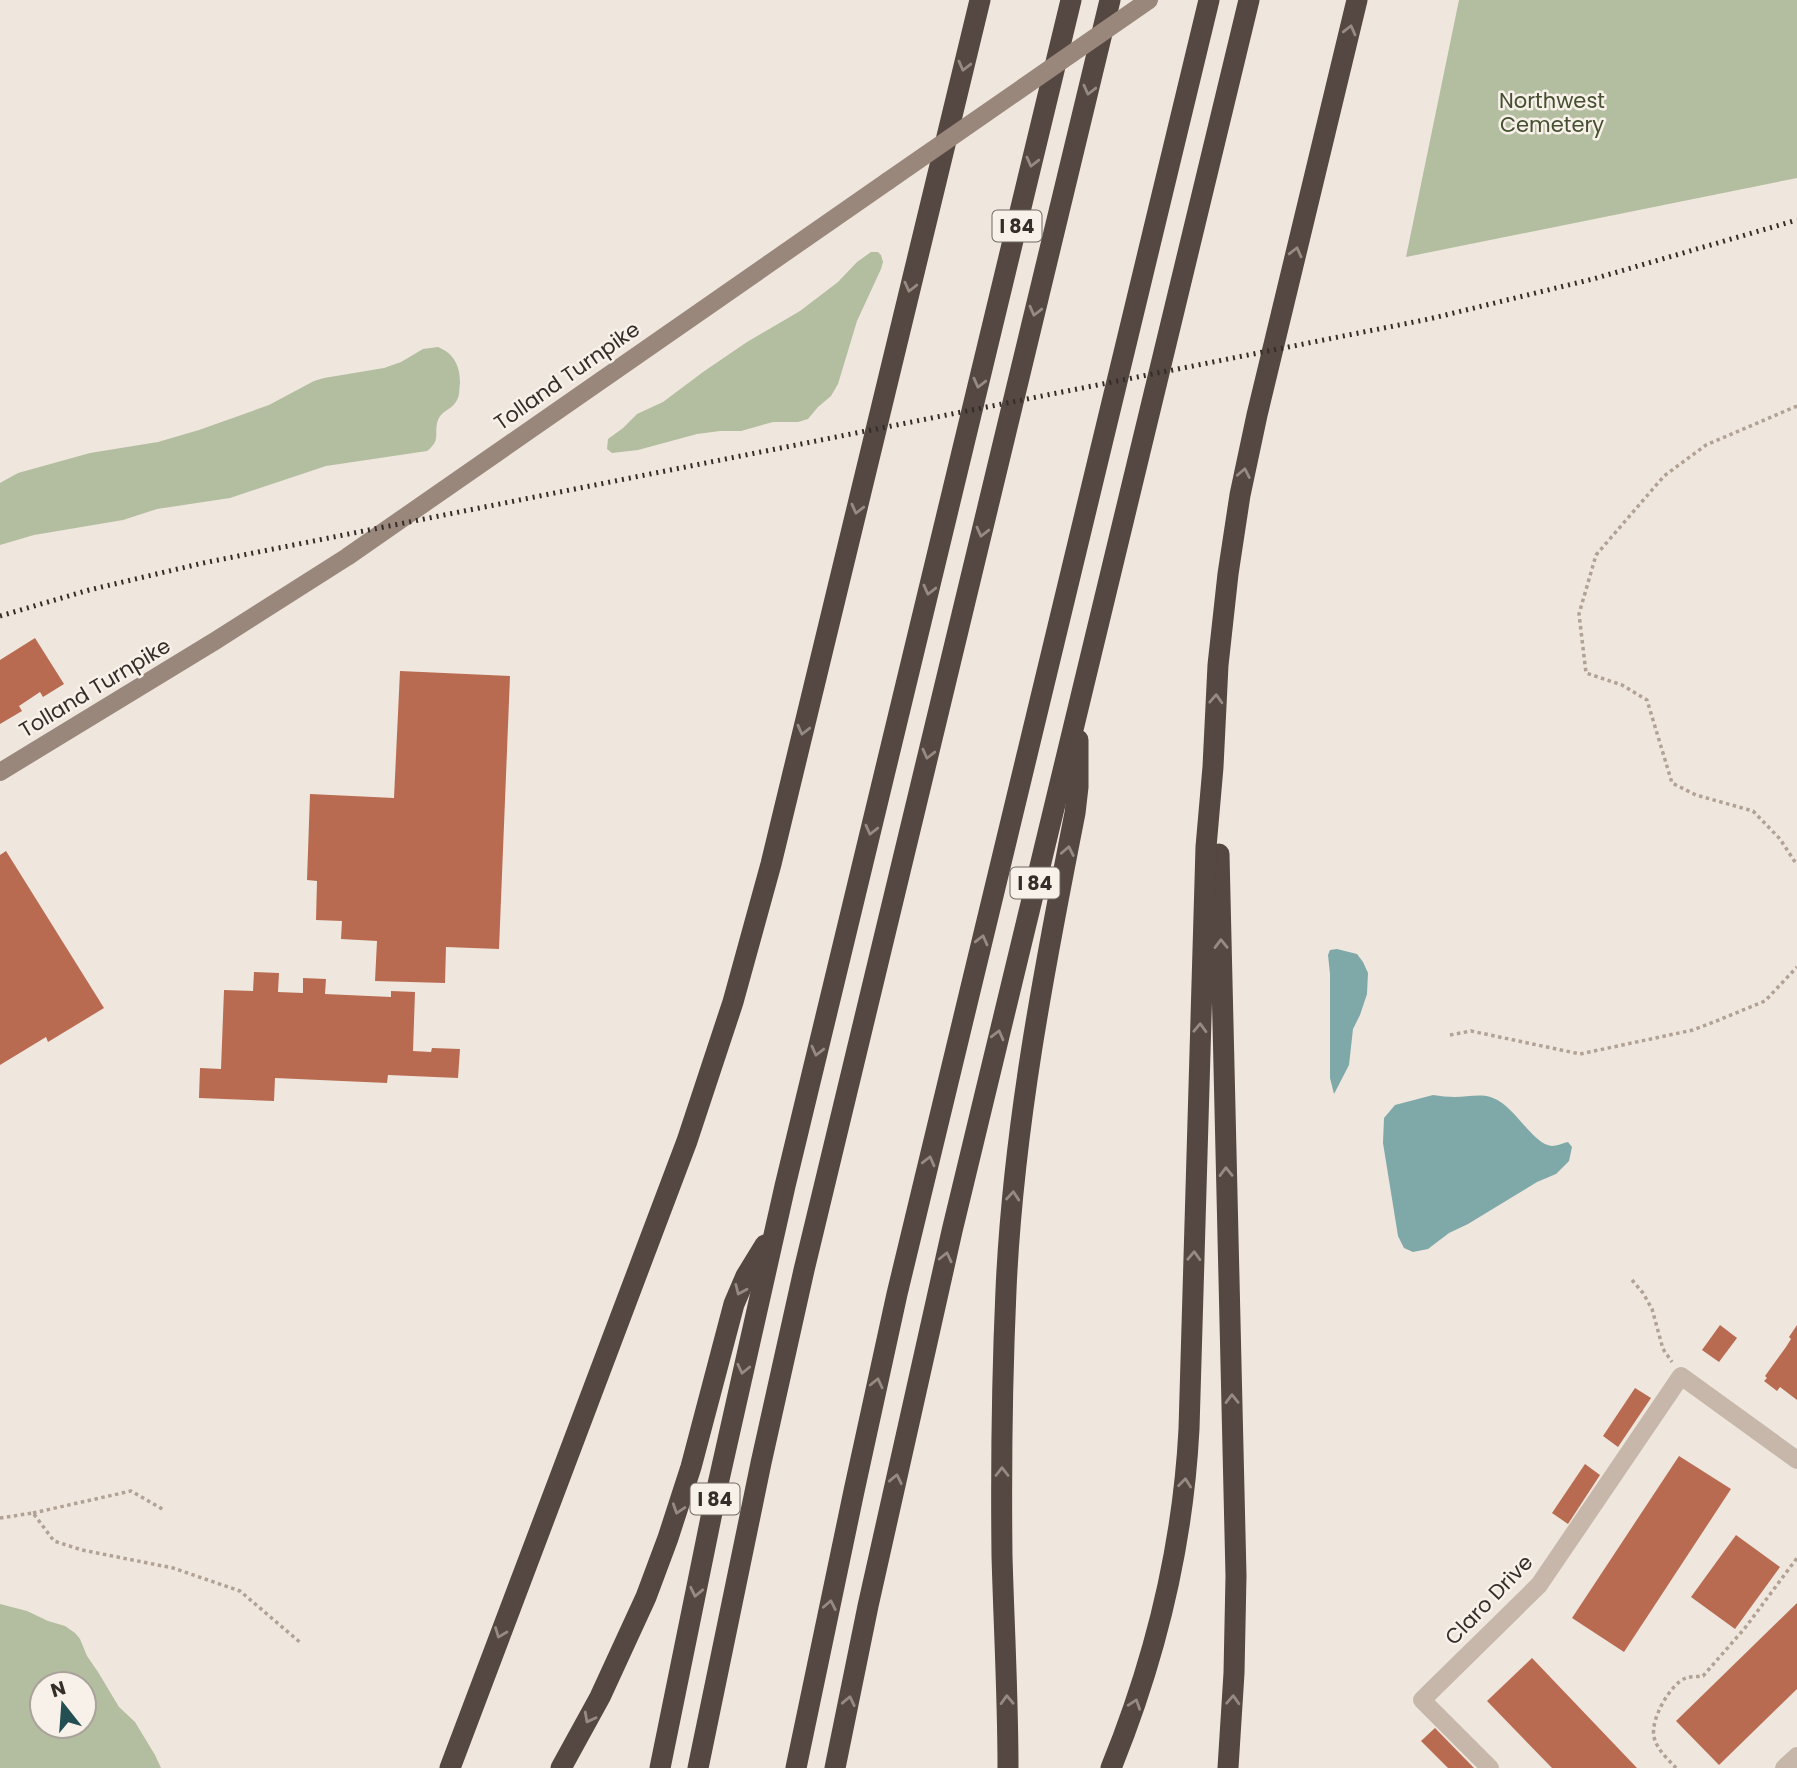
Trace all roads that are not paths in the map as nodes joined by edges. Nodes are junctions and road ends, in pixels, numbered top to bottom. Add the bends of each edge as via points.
1 (979, 0) edge
2 (1071, 0) edge
3 (1110, 0) edge
4 (1149, 0) edge
5 (1209, 0) edge
6 (1249, 0) edge
7 (1357, 0) edge
8 (1077, 710) junction
9 (1213, 767) junction
10 (0, 772) edge
11 (774, 1231) junction
12 (1797, 1460) edge
13 (1797, 1756) edge
14 (450, 1768) edge
15 (561, 1768) edge
16 (660, 1768) edge
17 (698, 1768) edge
18 (796, 1768) edge
19 (835, 1768) edge
20 (1008, 1768) edge
21 (1111, 1768) edge
22 (1228, 1768) edge
23 (1490, 1768) edge
24 (1784, 1768) edge

1 -> 14 highway via 771,864 733,1002 673,1179
2 -> 11 highway, I 84
3 -> 17 highway via 807,1258
4 - 10 main road, Tolland Turnpike, bridge via 347,557
18 -> 5 highway via 900,1282
6 - 8 highway, I 84
9 -> 7 highway via 1223,618 1243,481
19 -> 8 highway, I 84 via 952,1231
20 -> 8 highway via 1002,1494 1009,1237 1031,1059 1075,813
21 -> 9 highway via 1152,1649 1185,1485 1206,846
22 -> 9 highway via 1236,1576
11 -> 15 highway via 734,1304 691,1467 646,1597
11 -> 16 highway, I 84
12 - 23 street, Claro Drive via 1681,1376 1539,1586 1422,1700
13 - 24 street

